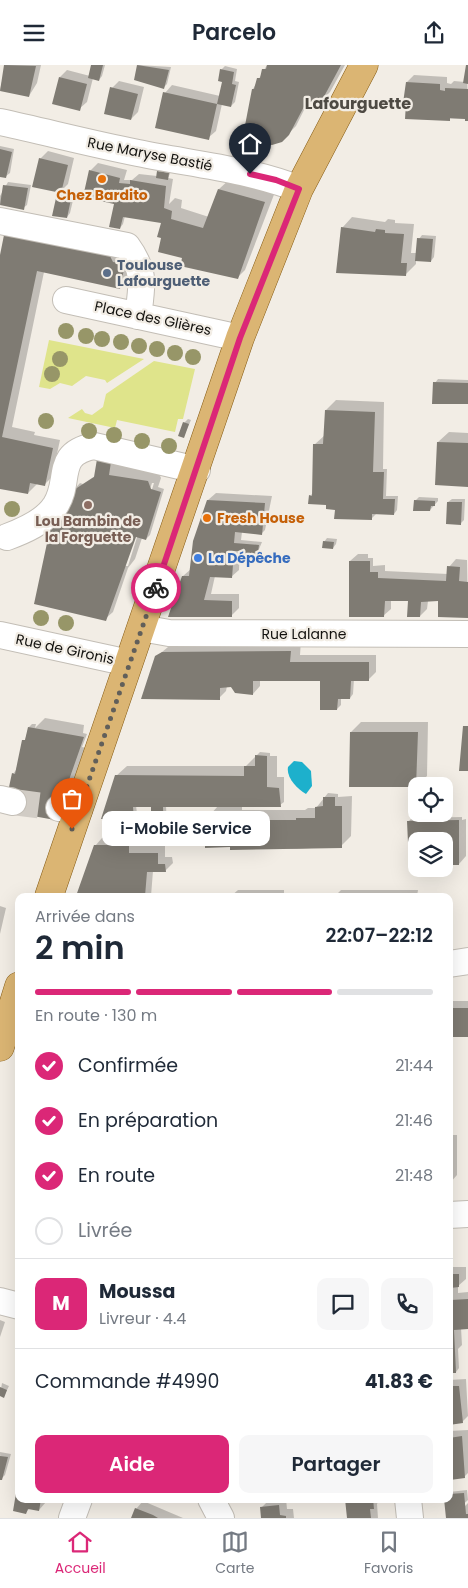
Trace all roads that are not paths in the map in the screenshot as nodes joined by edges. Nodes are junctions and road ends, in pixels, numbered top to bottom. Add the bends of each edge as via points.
1 (364, 65) edge
2 (0, 121) edge
3 (299, 189) junction
4 (0, 221) edge
5 (66, 300) dead end
6 (138, 316) junction
7 (240, 338) junction
8 (196, 470) junction
9 (6, 537) dead end
10 (141, 629) junction
11 (0, 635) edge
12 (468, 635) edge
13 (129, 663) junction
14 (50, 893) edge
15 (468, 961) edge
16 (453, 963) edge
17 (15, 996) edge
18 (15, 997) edge
19 (0, 1034) edge
20 (0, 1047) edge
21 (468, 1214) edge
22 (453, 1215) edge
23 (78, 1503) edge
24 (213, 1503) edge
25 (408, 1503) edge
26 (72, 1518) edge
27 (221, 1518) edge
28 (410, 1518) edge

1 - 3 main road
2 - 3 street, Rue Maryse Bastié via 136,153 250,174
3 - 7 main road
4 - 6 street via 127,246 138,260 143,279
5 - 6 street, Place des Glières
6 - 7 street, Place des Glières
7 - 8 main road
8 - 9 street via 94,445 83,448 69,459 56,505 41,520
8 - 10 main road
10 - 12 street, Rue Lalanne via 169,633
10 - 13 main road
11 - 13 street, Rue de Gironis
13 - 14 main road via 69,809
15 - 16 street
17 - 19 main road
18 - 20 main road
21 - 22 street
23 - 26 street
24 - 27 street
25 - 28 street

